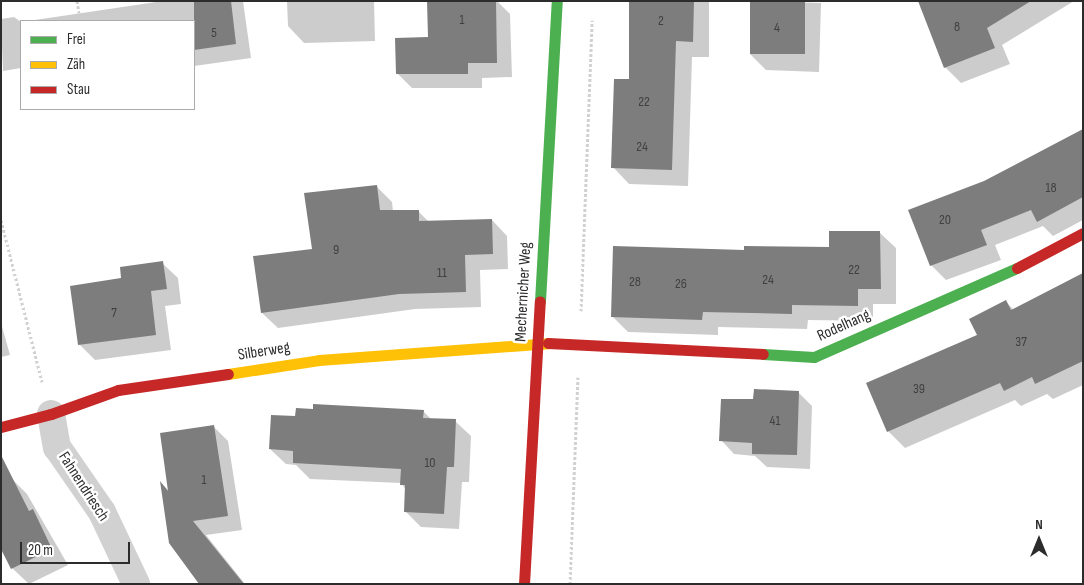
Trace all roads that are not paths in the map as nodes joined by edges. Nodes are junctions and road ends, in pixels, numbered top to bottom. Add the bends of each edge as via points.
1 (556, 1) edge
2 (1083, 233) edge
3 (537, 342) junction
4 (51, 414) junction
5 (1, 427) edge
6 (136, 584) edge
7 (524, 584) edge

1 - 3 street, Mechernicher Weg
2 - 3 street, Rodelhang via 1042,257 814,357
3 - 4 street, Silberweg via 310,361 118,390
3 - 7 street, Mechernicher Weg
4 - 5 street, Silberweg
4 - 6 street, Fahnendriesch via 57,447 102,512

